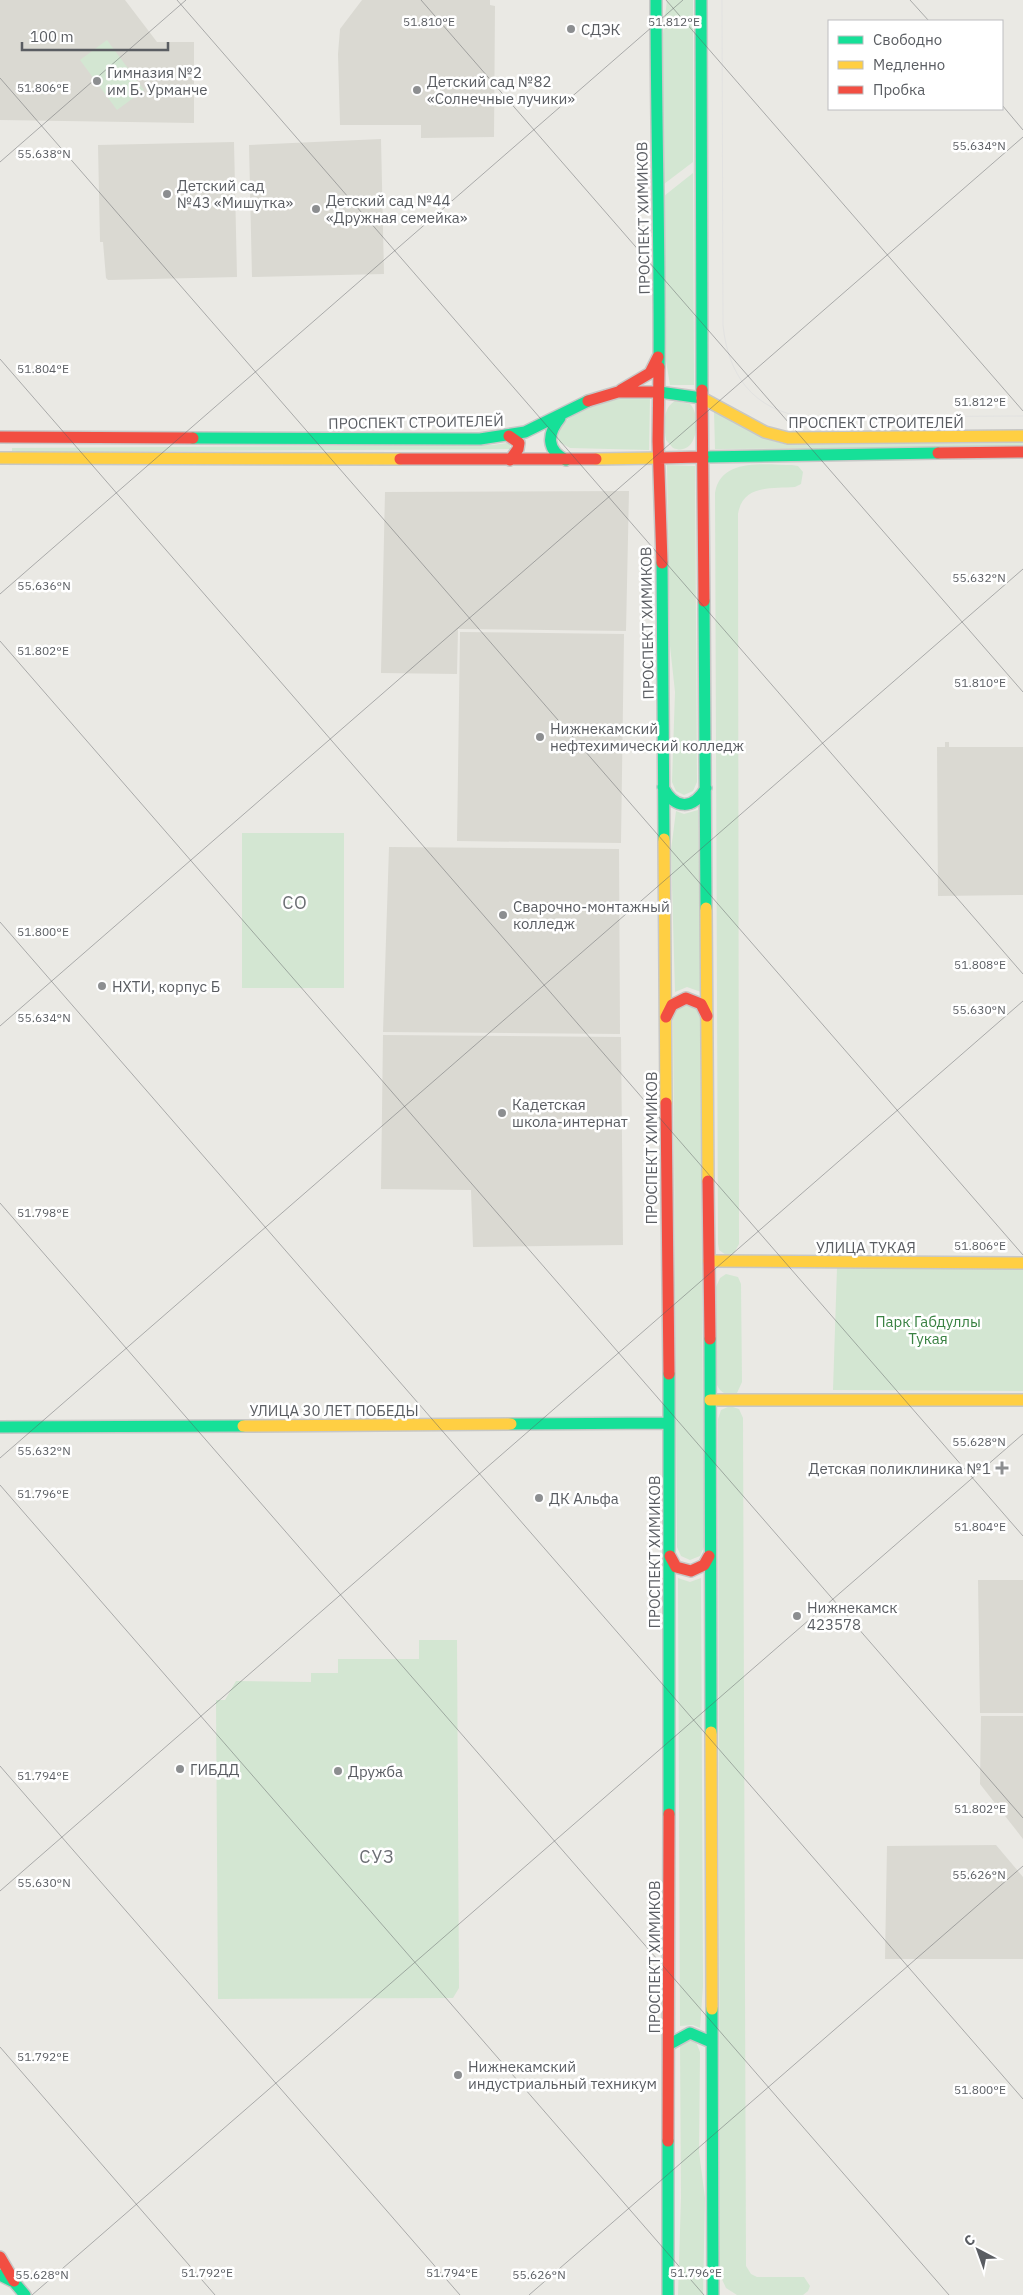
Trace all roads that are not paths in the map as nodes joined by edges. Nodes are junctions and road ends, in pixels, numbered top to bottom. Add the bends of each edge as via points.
1 (656, 0) edge
2 (701, 0) edge
3 (658, 357) junction
4 (618, 392) junction
5 (659, 392) junction
6 (702, 398) junction
7 (566, 411) junction
8 (508, 436) junction
9 (1023, 436) edge
10 (0, 437) edge
11 (1023, 452) edge
12 (703, 456) junction
13 (0, 458) edge
14 (659, 458) junction
15 (510, 460) junction
16 (568, 460) junction
17 (706, 787) junction
18 (663, 788) junction
19 (707, 1018) junction
20 (665, 1020) junction
21 (709, 1261) junction
22 (1023, 1263) edge
23 (710, 1400) junction
24 (1023, 1400) edge
25 (669, 1423) junction
26 (0, 1428) edge
27 (709, 1552) junction
28 (670, 1553) junction
29 (711, 2042) junction
30 (670, 2044) junction
31 (0, 2256) edge
32 (0, 2275) edge
33 (14, 2282) junction
34 (26, 2294) edge
35 (668, 2295) edge
36 (713, 2295) edge

1 - 3 main road, ПРОСПЕКТ ХИМИКОВ via 656,162 660,258
2 - 6 main road
3 - 4 main road via 644,378
3 - 5 main road, ПРОСПЕКТ ХИМИКОВ
4 - 5 main road, ПРОСПЕКТ СТРОИТЕЛЕЙ
4 - 7 main road, ПРОСПЕКТ СТРОИТЕЛЕЙ
5 - 6 main road, ПРОСПЕКТ СТРОИТЕЛЕЙ
5 - 14 main road, ПРОСПЕКТ ХИМИКОВ
6 - 9 main road, ПРОСПЕКТ СТРОИТЕЛЕЙ via 728,409 767,434 788,438
6 - 12 main road
7 - 8 main road, ПРОСПЕКТ СТРОИТЕЛЕЙ via 525,432
7 - 16 main road via 551,429 549,441 554,453
8 - 10 main road, ПРОСПЕКТ СТРОИТЕЛЕЙ via 442,439
8 - 15 main road via 519,443
11 - 12 main road, ПРОСПЕКТ СТРОИТЕЛЕЙ
12 - 14 main road, ПРОСПЕКТ СТРОИТЕЛЕЙ
12 - 17 main road
13 - 15 main road, ПРОСПЕКТ СТРОИТЕЛЕЙ
14 - 16 main road, ПРОСПЕКТ СТРОИТЕЛЕЙ
14 - 18 main road, ПРОСПЕКТ ХИМИКОВ
15 - 16 main road, ПРОСПЕКТ СТРОИТЕЛЕЙ
17 - 18 main road via 696,802 684,805 669,799
17 - 19 main road
18 - 20 main road, ПРОСПЕКТ ХИМИКОВ
19 - 20 main road via 701,1004 686,998 672,1005
19 - 21 main road
20 - 25 main road, ПРОСПЕКТ ХИМИКОВ
21 - 22 main road, УЛИЦА ТУКАЯ
21 - 23 main road
23 - 24 main road
23 - 27 main road
25 - 26 main road, УЛИЦА 30 ЛЕТ ПОБЕДЫ
25 - 28 main road, ПРОСПЕКТ ХИМИКОВ
27 - 28 main road via 704,1566 690,1572 676,1567
27 - 29 main road
28 - 30 main road, ПРОСПЕКТ ХИМИКОВ
29 - 30 main road via 690,2033
29 - 36 main road
30 - 35 main road, ПРОСПЕКТ ХИМИКОВ
31 - 33 main road
32 - 33 main road
33 - 34 main road

